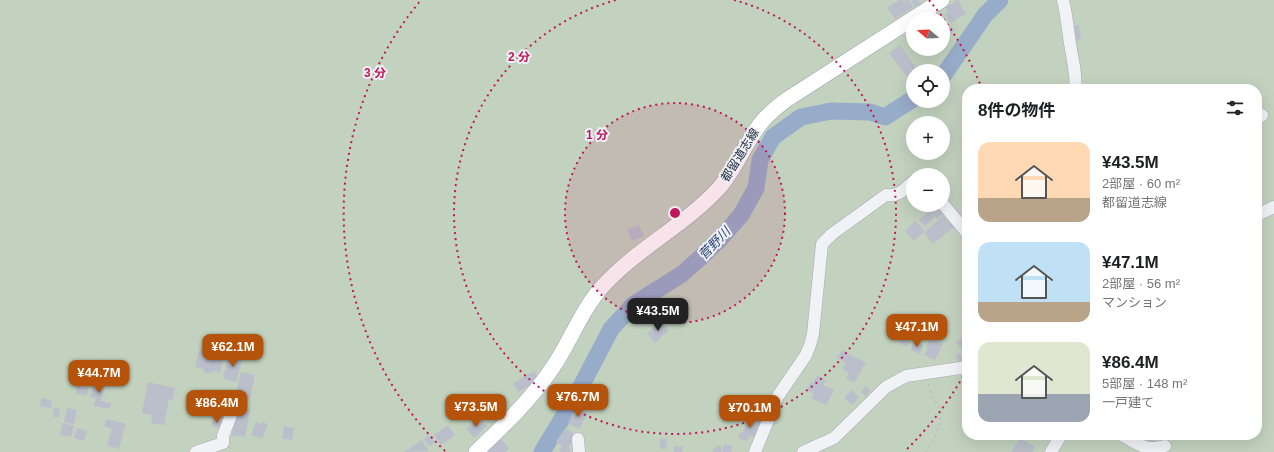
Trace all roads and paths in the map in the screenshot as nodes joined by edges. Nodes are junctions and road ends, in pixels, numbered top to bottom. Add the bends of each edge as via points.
1 (942, 0) edge
2 (1063, 0) edge
3 (1075, 84) edge
4 (906, 188) edge
5 (1274, 206) edge
6 (950, 212) edge
7 (1262, 212) edge
8 (962, 227) edge
9 (962, 368) edge
10 (927, 373) junction
11 (231, 415) dead end
12 (578, 439) dead end
13 (1058, 440) edge
14 (1130, 440) edge
15 (1165, 446) dead end
16 (196, 452) edge
17 (476, 452) edge
18 (579, 452) edge
19 (755, 452) edge
20 (803, 452) edge
21 (925, 452) edge
22 (1051, 452) edge

1 - 17 main road, 都留道志線 via 773,110 758,126 718,189 627,262 600,289 542,384
2 - 3 street
4 - 19 street via 899,194 886,195 822,244 810,345 798,369 778,396
5 - 7 street
6 - 8 street
9 - 10 street
10 - 20 street via 906,376 886,387 834,438
10 - 21 path via 931,395 941,411 935,438
11 - 16 street via 223,443
12 - 18 street
13 - 22 street
14 - 15 street via 1147,451

